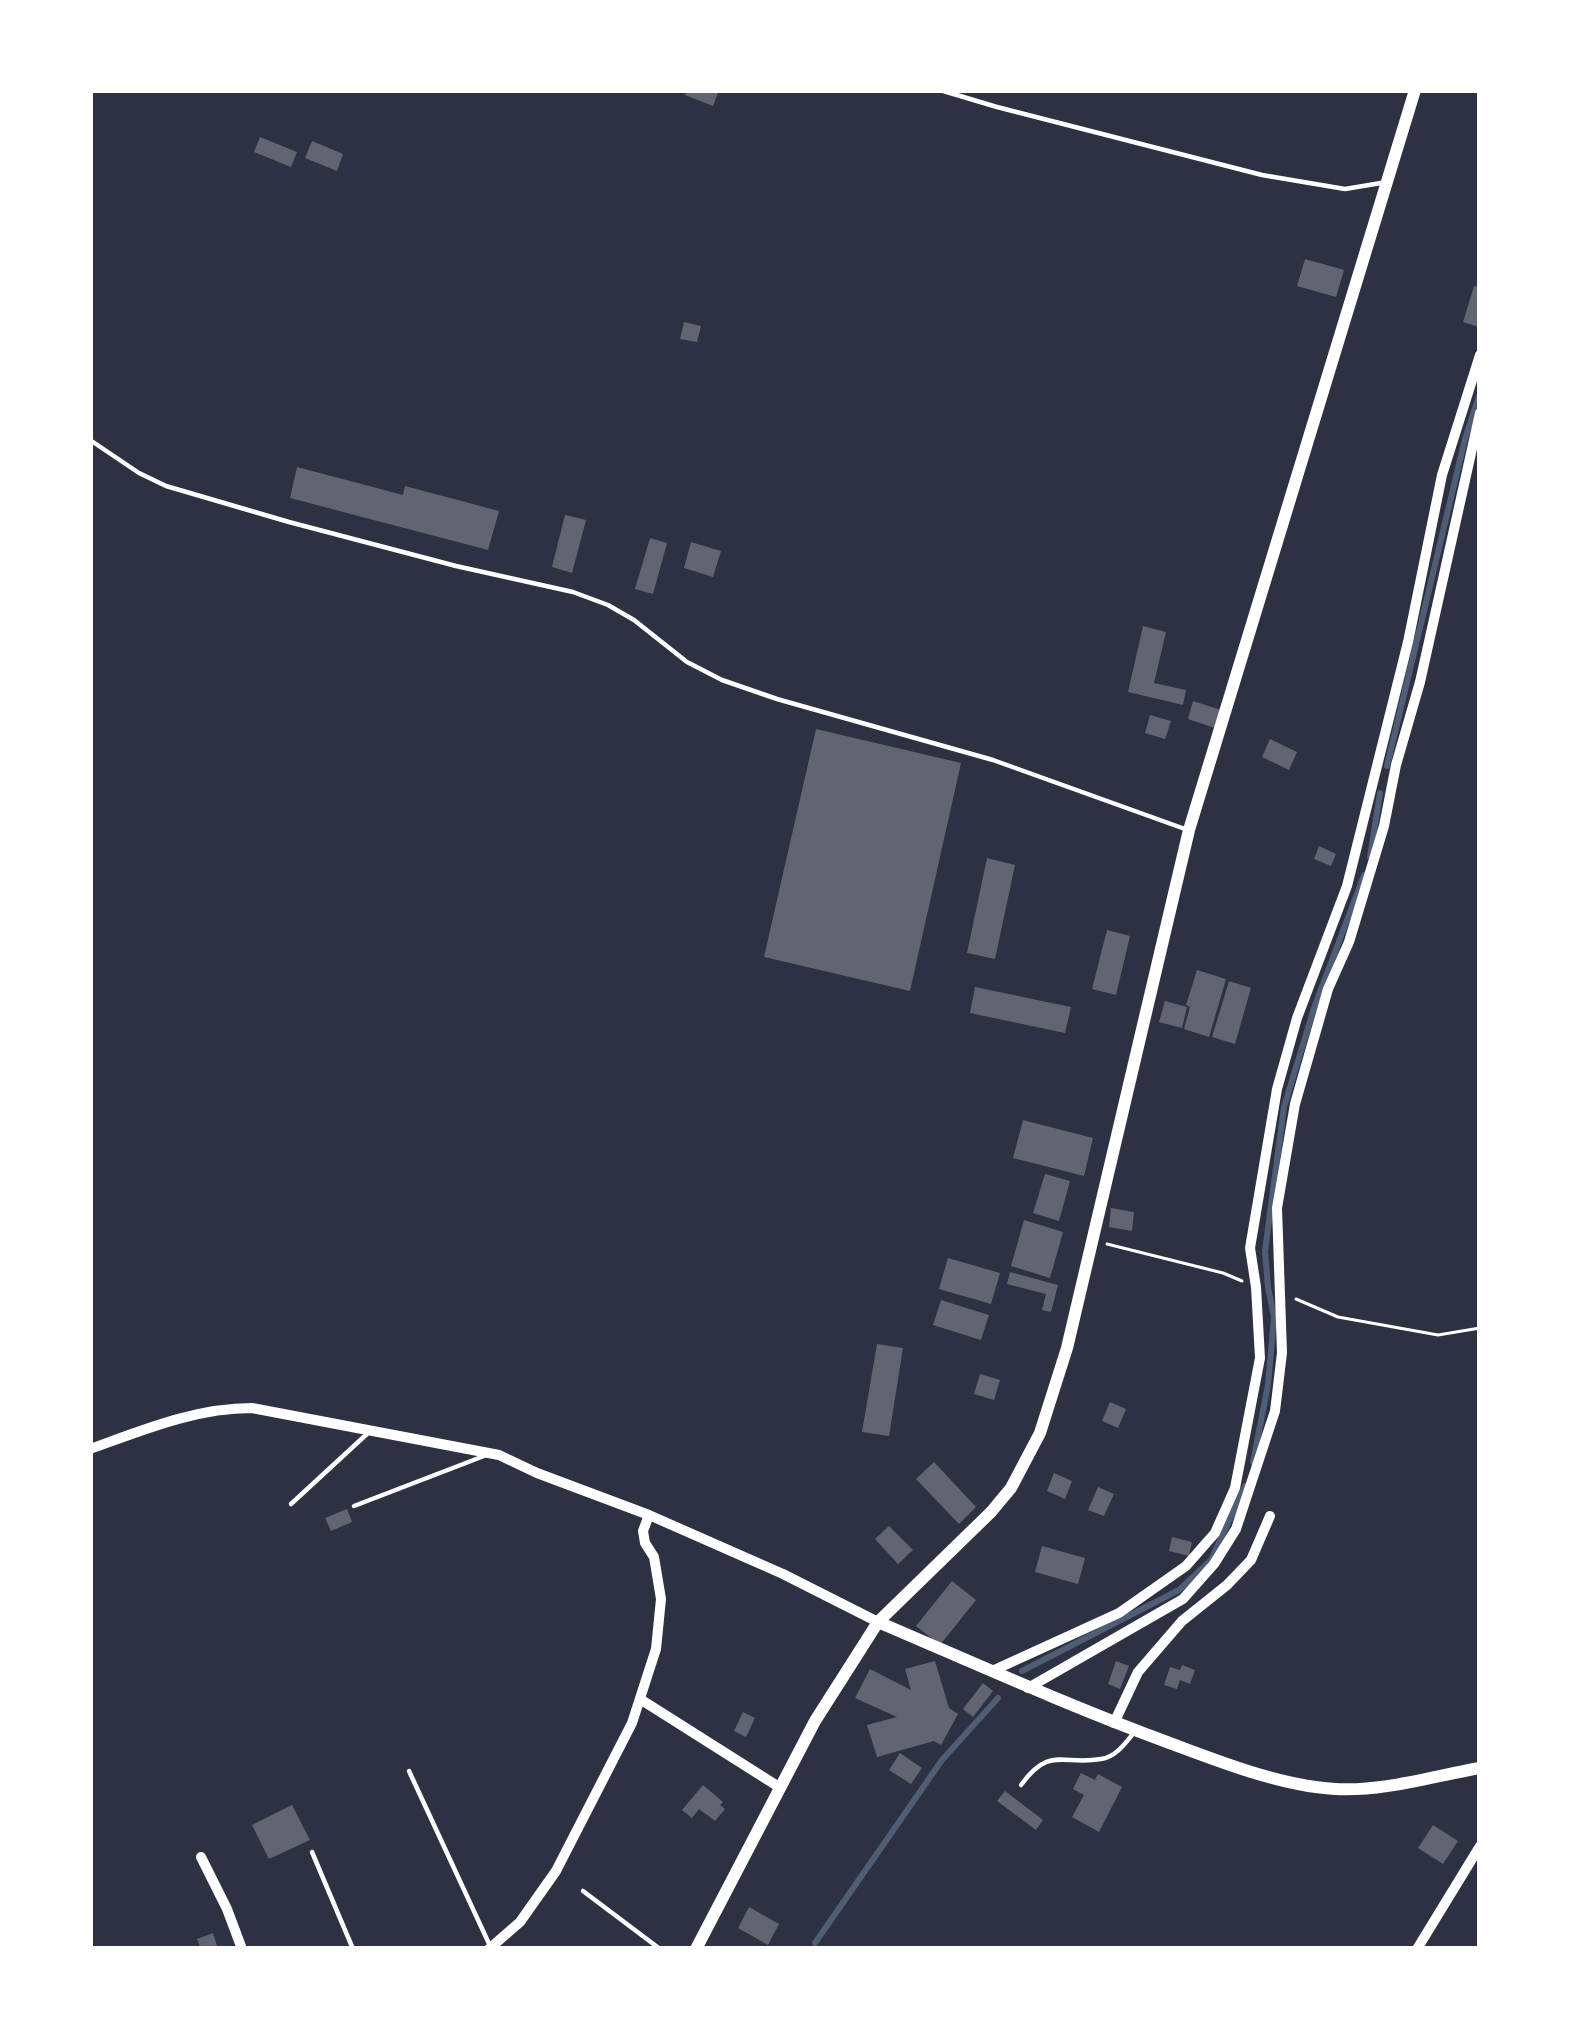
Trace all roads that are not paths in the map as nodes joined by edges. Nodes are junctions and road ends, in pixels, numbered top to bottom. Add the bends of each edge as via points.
1 (940, 90) edge
2 (1415, 90) edge
3 (1387, 182) junction
4 (1480, 355) edge
5 (1480, 412) edge
6 (90, 440) edge
7 (1189, 830) junction
8 (372, 1429) junction
9 (90, 1449) edge
10 (489, 1454) junction
11 (291, 1504) dead end
12 (354, 1506) dead end
13 (649, 1514) junction
14 (1270, 1516) dead end
15 (878, 1622) junction
16 (992, 1671) junction
17 (1028, 1688) junction
18 (640, 1700) junction
19 (1114, 1723) junction
20 (1136, 1730) junction
21 (1480, 1768) edge
22 (409, 1771) dead end
23 (1021, 1785) dead end
24 (779, 1787) junction
25 (1480, 1846) edge
26 (311, 1852) dead end
27 (201, 1857) dead end
28 (583, 1891) dead end
29 (490, 1948) edge
30 (242, 1949) edge
31 (353, 1949) edge
32 (660, 1949) edge
33 (696, 1949) edge
34 (1417, 1949) edge

1 - 3 lane via 1262,175 1345,188
2 - 3 street
3 - 7 street
4 - 16 street via 1442,475 1347,886 1277,1089 1250,1248 1260,1358 1235,1488 1215,1533 1186,1566 1119,1612
5 - 17 street via 1384,826 1295,1104 1277,1208 1282,1353 1275,1411 1235,1529 1183,1599
6 - 7 lane via 166,486 608,604 722,680 993,760
7 - 15 street via 1040,1432 991,1512
8 - 9 street via 213,1409
8 - 10 street
8 - 11 lane
10 - 12 lane
10 - 13 street
13 - 15 street
13 - 18 street via 643,1531 661,1599
14 - 19 street via 1251,1560 1138,1672
15 - 16 street
15 - 24 street
16 - 17 street
17 - 19 street
18 - 24 street
18 - 29 street via 556,1870 520,1922
19 - 20 street
20 - 21 street via 1339,1790
20 - 23 lane via 1116,1753 1049,1760
22 - 29 lane
24 - 33 street
25 - 34 street
26 - 31 lane
27 - 30 street
28 - 32 lane

